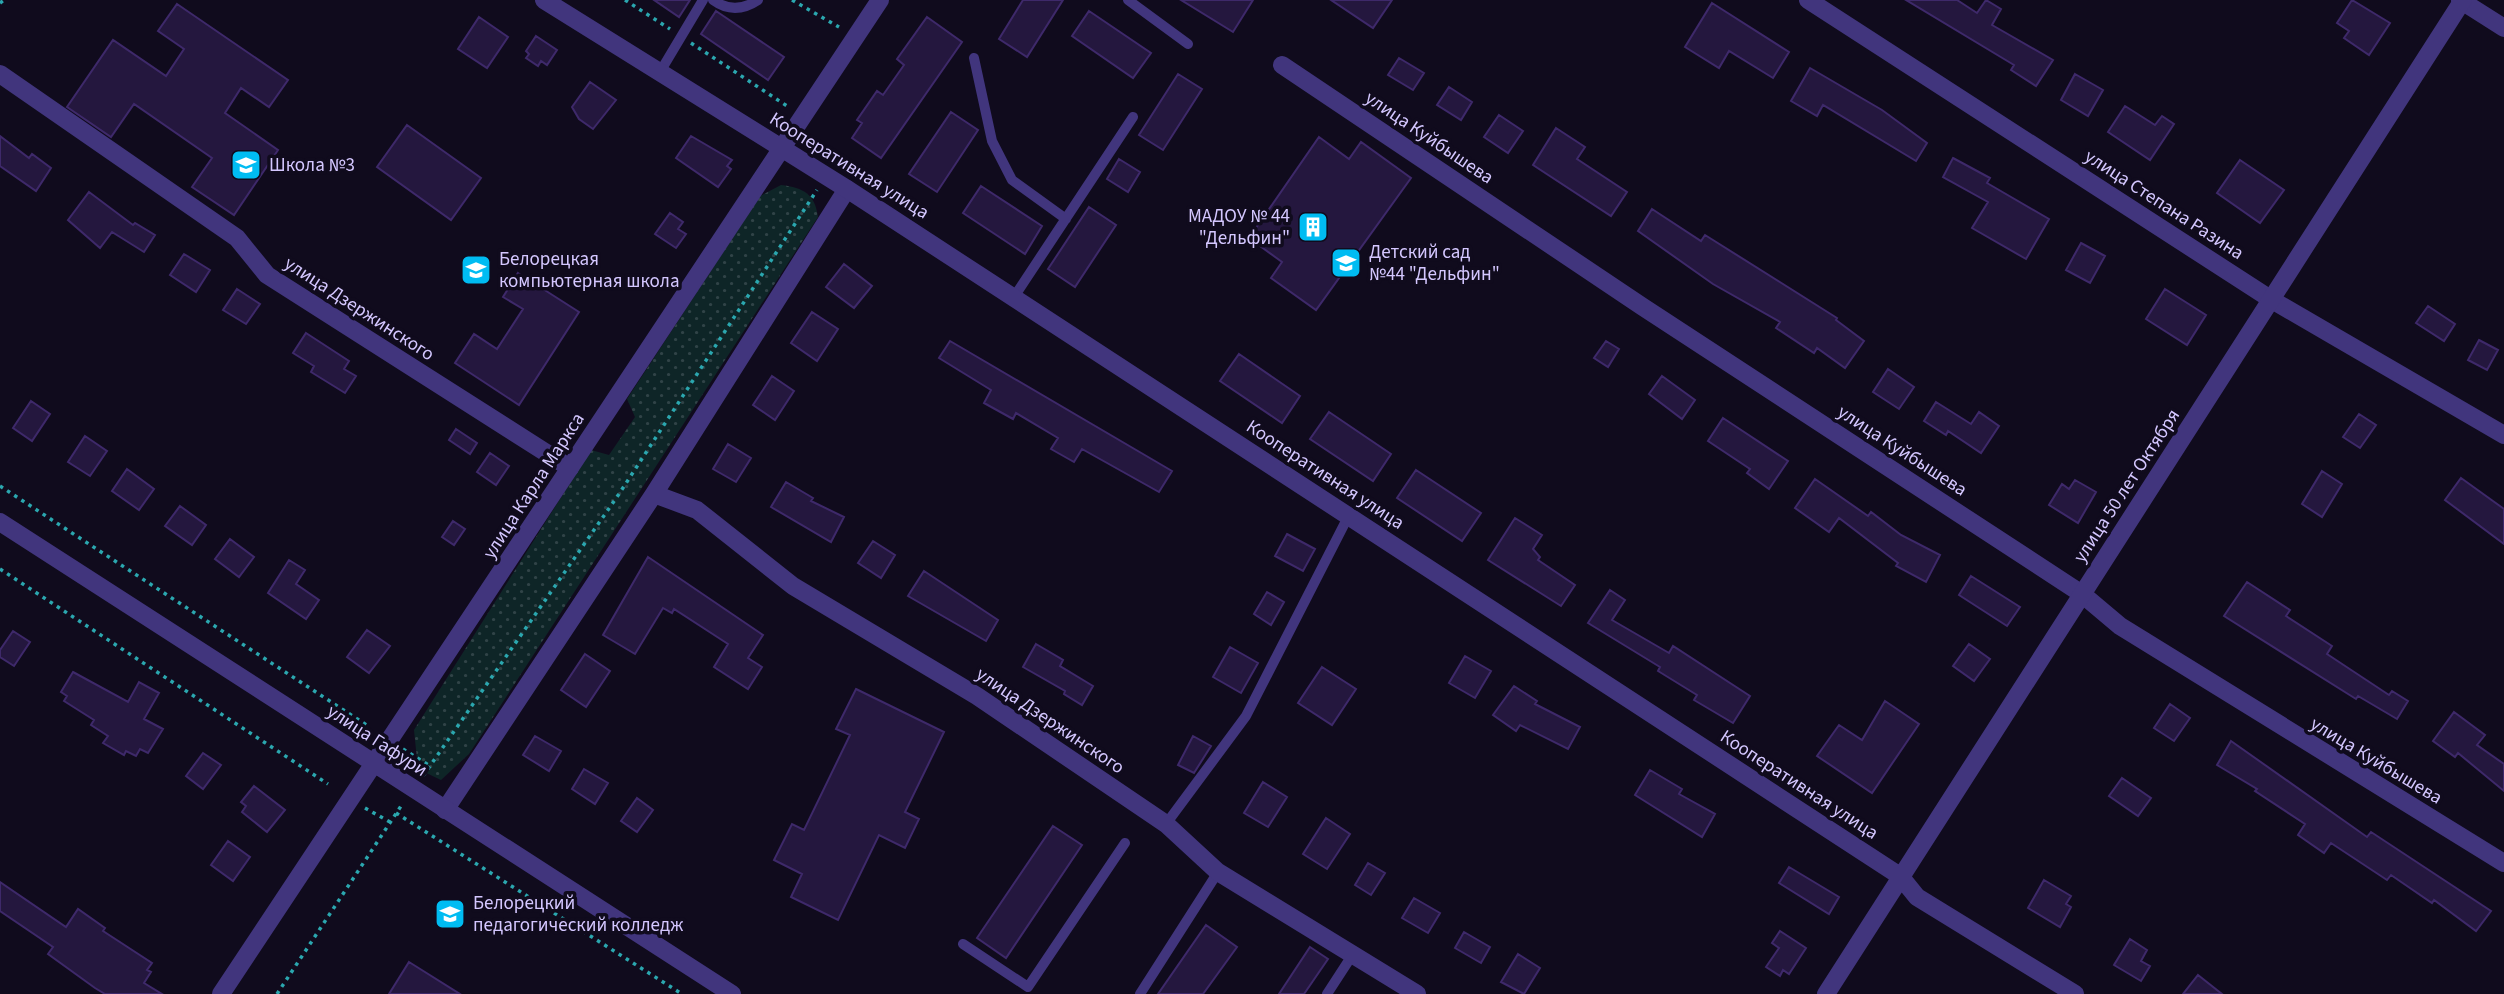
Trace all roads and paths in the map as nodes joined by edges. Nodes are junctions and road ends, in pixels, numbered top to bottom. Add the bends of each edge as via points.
1 (544, 0) edge
2 (625, 0) edge
3 (703, 0) edge
4 (713, 0) edge
5 (758, 0) edge
6 (792, 0) edge
7 (880, 0) edge
8 (1128, 0) edge
9 (1808, 0) edge
10 (2462, 0) edge
11 (567, 6) edge
12 (839, 27) dead end
13 (2504, 29) edge
14 (681, 37) junction
15 (1188, 44) dead end
16 (974, 58) dead end
17 (1282, 65) dead end
18 (660, 72) junction
19 (0, 74) edge
20 (787, 106) dead end
21 (1133, 117) dead end
22 (781, 148) junction
23 (820, 187) dead end
24 (847, 189) junction
25 (1066, 219) junction
26 (1013, 297) junction
27 (2272, 300) junction
28 (2504, 435) edge
29 (570, 468) junction
30 (0, 486) edge
31 (654, 494) junction
32 (1349, 515) junction
33 (0, 522) edge
34 (0, 569) edge
35 (2082, 594) junction
36 (368, 726) dead end
37 (403, 749) dead end
38 (374, 764) junction
39 (430, 766) junction
40 (421, 778) dead end
41 (328, 784) dead end
42 (405, 800) dead end
43 (365, 808) dead end
44 (445, 810) junction
45 (396, 813) junction
46 (390, 822) junction
47 (1167, 824) junction
48 (1125, 843) dead end
49 (2504, 863) edge
50 (1218, 872) junction
51 (1900, 876) junction
52 (964, 944) dead end
53 (1353, 954) junction
54 (221, 994) edge
55 (278, 994) edge
56 (682, 994) edge
57 (732, 994) edge
58 (1140, 994) edge
59 (1327, 994) edge
60 (1417, 994) edge
61 (1826, 994) edge
62 (2075, 994) edge

1 - 11 street, Кооперативная улица
2 - 14 path
3 - 14 lane
4 - 5 lane via 739,8
6 - 12 path
7 - 22 street, улица Карла Маркса
8 - 15 lane
9 - 27 street, улица Степана Разина
10 - 13 street
10 - 27 street, улица 50 лет Октября
11 - 18 street, Кооперативная улица
14 - 18 lane
14 - 20 path
16 - 25 lane via 992,141 1012,180
17 - 35 street, улица Куйбышева
18 - 22 street, Кооперативная улица
19 - 29 street, улица Дзержинского via 237,238 267,275
21 - 25 lane
22 - 24 street, Кооперативная улица
22 - 29 street, улица Карла Маркса
23 - 39 path via 620,494
24 - 26 street, Кооперативная улица
24 - 31 street
25 - 26 lane
26 - 32 street, Кооперативная улица
27 - 28 street, улица Степана Разина
27 - 35 street, улица 50 лет Октября
29 - 38 street, улица Карла Маркса
30 - 36 path
31 - 44 street
31 - 47 street, улица Дзержинского via 697,510 793,586 977,696
32 - 47 lane via 1246,716
32 - 51 street, Кооперативная улица
33 - 38 street, улица Гафури
34 - 41 path
35 - 49 street, улица Куйбышева via 2120,626
35 - 51 street, улица 50 лет Октября
37 - 39 path
38 - 44 street, улица Гафури
38 - 54 street, улица Карла Маркса
39 - 40 path
42 - 45 path
43 - 46 path
44 - 57 street, улица Гафури
45 - 46 path
45 - 56 path
46 - 55 path
47 - 50 street, улица Дзержинского
48 - 52 lane via 1028,988
50 - 53 street, улица Дзержинского
50 - 58 lane
51 - 61 street, улица 50 лет Октября
51 - 62 street, Кооперативная улица via 1917,897
53 - 59 lane
53 - 60 street, улица Дзержинского

